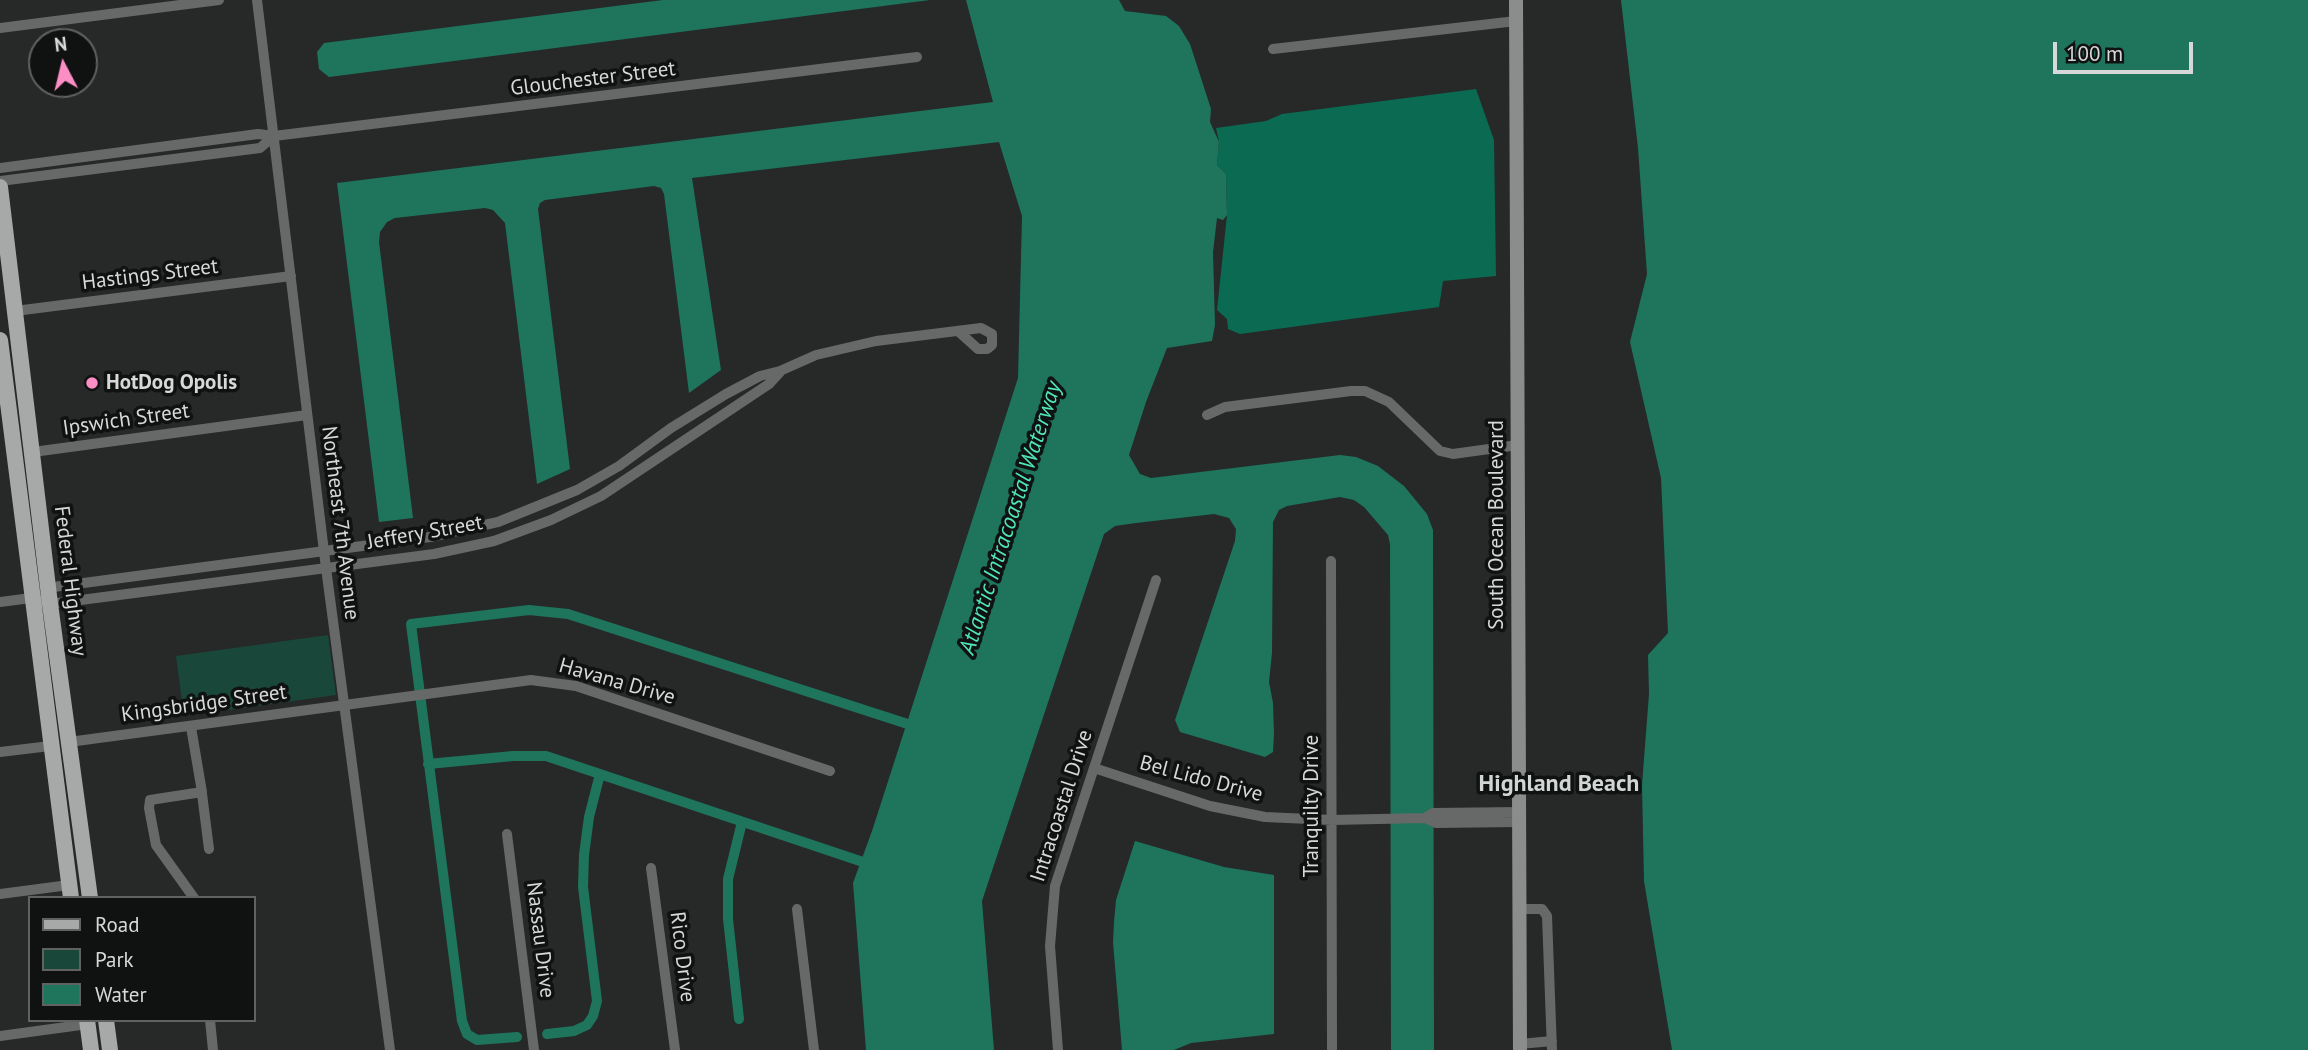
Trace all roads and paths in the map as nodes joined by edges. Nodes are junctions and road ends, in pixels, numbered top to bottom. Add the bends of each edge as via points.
1 (219, 0) edge
2 (257, 0) edge
3 (1516, 0) edge
4 (1516, 21) junction
5 (0, 28) edge
6 (1273, 49) dead end
7 (917, 57) dead end
8 (274, 136) junction
9 (98, 155) junction
10 (0, 168) edge
11 (100, 168) junction
12 (0, 181) edge
13 (0, 187) edge
14 (1, 204) edge
15 (291, 276) junction
16 (15, 312) junction
17 (958, 331) dead end
18 (0, 340) edge
19 (780, 372) junction
20 (307, 415) junction
21 (1207, 415) dead end
22 (1518, 446) junction
23 (33, 452) junction
24 (7, 454) edge
25 (477, 528) junction
26 (481, 544) junction
27 (324, 551) junction
28 (1331, 561) dead end
29 (326, 568) junction
30 (122, 578) junction
31 (1156, 580) dead end
32 (48, 587) junction
33 (124, 595) junction
34 (31, 598) junction
35 (0, 602) edge
36 (50, 604) junction
37 (345, 704) junction
38 (191, 727) dead end
39 (69, 743) junction
40 (50, 746) junction
41 (0, 752) edge
42 (1094, 768) junction
43 (830, 771) dead end
44 (202, 792) junction
45 (1519, 817) junction
46 (1332, 820) junction
47 (507, 834) dead end
48 (64, 845) junction
49 (209, 849) dead end
50 (651, 868) dead end
51 (70, 891) edge
52 (87, 893) edge
53 (0, 894) edge
54 (193, 896) edge
55 (797, 909) dead end
56 (1520, 909) junction
57 (87, 1022) edge
58 (106, 1022) edge
59 (209, 1022) edge
60 (0, 1036) edge
61 (1552, 1046) edge
62 (1520, 1047) edge
63 (91, 1050) edge
64 (110, 1050) edge
65 (213, 1050) edge
66 (390, 1050) edge
67 (534, 1050) edge
68 (675, 1050) edge
69 (814, 1050) edge
70 (1058, 1050) edge
71 (1332, 1050) edge

1 - 5 street
2 - 8 street, Northeast 7th Avenue
3 - 4 main road, South Ocean Boulevard
4 - 6 street
4 - 22 main road, South Ocean Boulevard
7 - 8 street, Glouchester Street
8 - 9 street, Glouchester Street via 258,134
8 - 11 street, Glouchester Street via 260,148
8 - 15 street, Northeast 7th Avenue
9 - 10 street, Glouchester Street
9 - 11 street
11 - 12 street, Glouchester Street
13 - 14 main road, Federal Highway
14 - 16 main road, Federal Highway
15 - 16 street, Hastings Street
15 - 20 street, Northeast 7th Avenue
16 - 23 main road, Federal Highway
17 - 19 street, Jeffery Street via 848,347 816,355
18 - 24 main road, Federal Highway
19 - 25 street, Jeffery Street via 760,376 726,394 577,490
19 - 26 street, Jeffery Street via 762,389 601,496 551,520
20 - 23 street, Ipswich Street
20 - 27 street, Northeast 7th Avenue
21 - 22 street via 1225,407 1365,391 1389,402 1440,451 1453,454
22 - 45 main road, South Ocean Boulevard
23 - 32 main road, Federal Highway
24 - 34 main road, Federal Highway
25 - 26 street
25 - 27 street, Jeffery Street
26 - 29 street, Jeffery Street
27 - 29 street, Northeast 7th Avenue
27 - 30 street, Jeffery Street
28 - 46 street, Tranquilty Drive
29 - 33 street, Jeffery Street
29 - 37 street, Northeast 7th Avenue
30 - 32 street, Jeffery Street
30 - 33 street
31 - 42 street, Intracoastal Drive
32 - 34 street, Jeffery Street
32 - 36 main road, Federal Highway
33 - 36 street, Jeffery Street
34 - 35 street, Jeffery Street
34 - 36 street, Jeffery Street
34 - 40 main road, Federal Highway
36 - 39 main road, Federal Highway
37 - 39 street, Kingsbridge Street
37 - 43 street, Havana Drive via 531,680 567,684
37 - 66 street, Northeast 7th Avenue
38 - 44 street
39 - 52 main road, Federal Highway
40 - 41 street
40 - 48 main road, Federal Highway
42 - 46 street, Bel Lido Drive via 1237,813
42 - 70 street, Intracoastal Drive via 1060,869 1051,912
44 - 49 street
44 - 54 street via 150,800 149,808 156,845
45 - 46 street, Bel Lido Drive
45 - 56 main road, South Ocean Boulevard
46 - 71 street, Tranquilty Drive
47 - 67 street, Nassau Drive
48 - 51 main road, Federal Highway
48 - 52 main road
50 - 68 street, Rico Drive
51 - 52 main road via 76,888
51 - 53 street
55 - 69 street
56 - 61 street via 1542,909 1547,916
56 - 62 main road, South Ocean Boulevard
57 - 60 street
57 - 63 main road
58 - 64 main road
59 - 65 street
61 - 62 street

